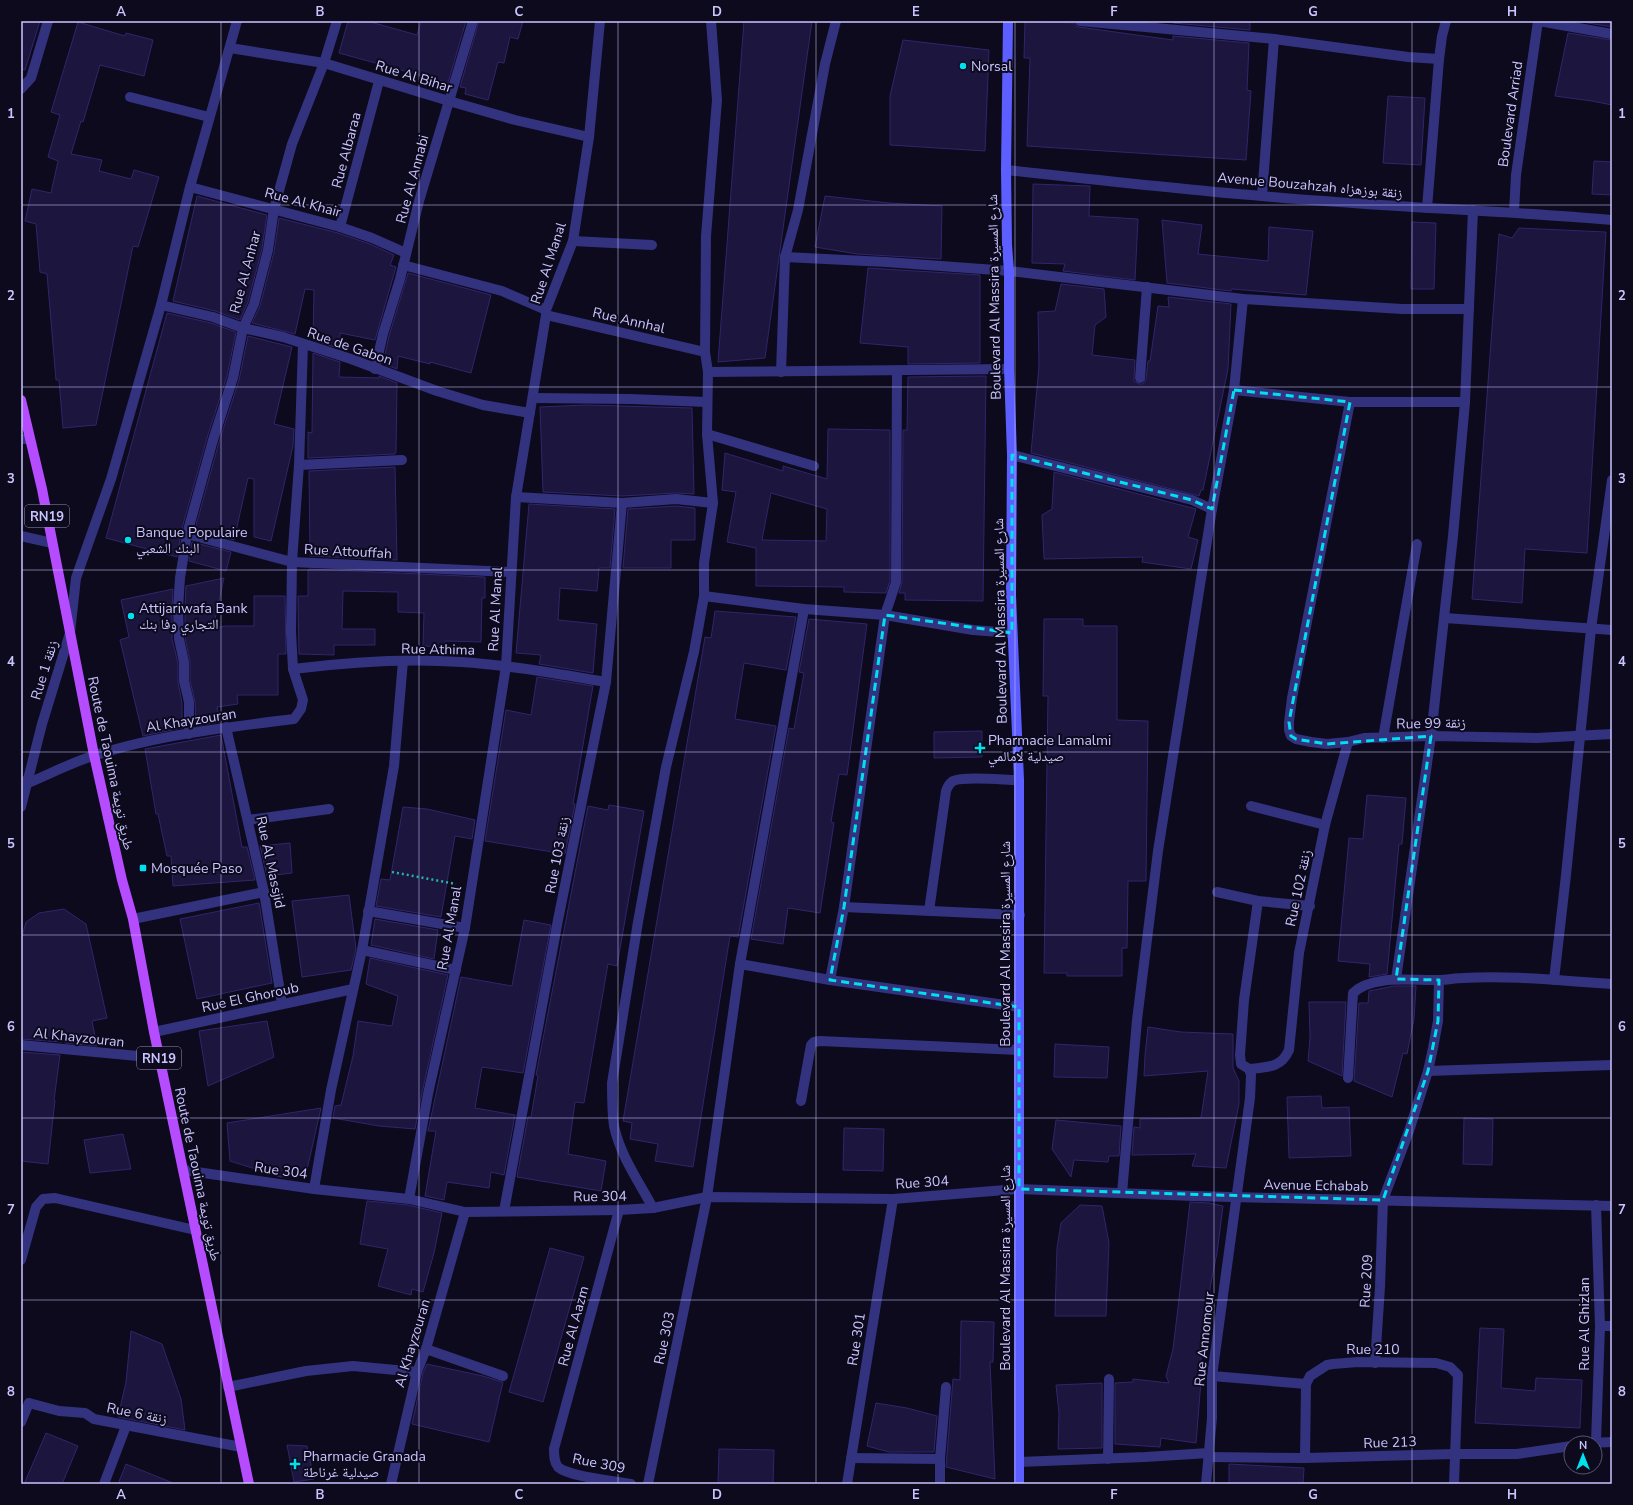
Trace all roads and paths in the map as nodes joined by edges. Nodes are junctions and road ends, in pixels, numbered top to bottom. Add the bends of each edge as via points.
1 (48, 21) edge
2 (237, 21) edge
3 (337, 21) edge
4 (473, 21) edge
5 (600, 21) edge
6 (711, 21) edge
7 (836, 21) edge
8 (1008, 21) edge
9 (1080, 21) edge
10 (1446, 21) edge
11 (1539, 21) edge
12 (1612, 34) edge
13 (1274, 39) junction
14 (230, 48) junction
15 (1439, 59) junction
16 (324, 63) junction
17 (379, 81) junction
18 (21, 89) edge
19 (130, 97) dead end
20 (449, 101) junction
21 (209, 117) junction
22 (589, 137) junction
23 (1006, 170) junction
24 (190, 187) junction
25 (1262, 196) junction
26 (1427, 208) junction
27 (274, 209) junction
28 (1473, 210) junction
29 (1514, 212) junction
30 (1612, 220) edge
31 (340, 226) junction
32 (573, 241) junction
33 (652, 245) dead end
34 (406, 253) junction
35 (785, 257) junction
36 (404, 265) junction
37 (1009, 271) junction
38 (1147, 287) junction
39 (1243, 298) junction
40 (161, 305) junction
41 (1469, 308) junction
42 (546, 312) junction
43 (243, 328) junction
44 (303, 345) junction
45 (705, 352) junction
46 (375, 369) junction
47 (1009, 369) junction
48 (897, 370) junction
49 (708, 372) junction
50 (781, 372) junction
51 (1140, 378) dead end
52 (1234, 390) junction
53 (533, 398) junction
54 (21, 400) edge
55 (707, 402) junction
56 (1350, 402) junction
57 (1465, 402) junction
58 (530, 413) junction
59 (707, 434) junction
60 (26, 439) edge
61 (1012, 455) junction
62 (402, 460) dead end
63 (299, 465) junction
64 (814, 466) dead end
65 (1612, 480) edge
66 (516, 497) junction
67 (622, 503) junction
68 (713, 503) junction
69 (1212, 509) junction
70 (188, 534) junction
71 (21, 536) edge
72 (52, 543) junction
73 (1417, 544) dead end
74 (292, 562) junction
75 (510, 572) junction
76 (704, 596) junction
77 (804, 609) junction
78 (885, 615) junction
79 (1445, 618) junction
80 (1591, 629) junction
81 (1612, 630) edge
82 (70, 633) junction
83 (1012, 633) junction
84 (403, 661) junction
85 (506, 666) junction
86 (293, 669) junction
87 (606, 682) junction
88 (226, 727) junction
89 (189, 734) junction
90 (1612, 734) edge
91 (1430, 736) junction
92 (1579, 736) junction
93 (1383, 738) junction
94 (1348, 742) junction
95 (94, 755) junction
96 (1019, 780) junction
97 (24, 782) edge
98 (1251, 806) dead end
99 (21, 807) edge
100 (329, 809) dead end
101 (248, 820) junction
102 (1326, 825) junction
103 (376, 869) junction
104 (470, 887) junction
105 (264, 892) junction
106 (1217, 892) dead end
107 (1258, 900) junction
108 (1310, 906) junction
109 (844, 907) junction
110 (368, 911) junction
111 (929, 911) junction
112 (1020, 915) junction
113 (133, 919) junction
114 (465, 928) junction
115 (362, 950) junction
116 (740, 964) junction
117 (456, 970) junction
118 (1396, 979) junction
119 (830, 980) junction
120 (1439, 980) junction
121 (1554, 980) junction
122 (1612, 984) edge
123 (353, 989) junction
124 (282, 1004) junction
125 (1019, 1007) junction
126 (154, 1032) junction
127 (21, 1045) edge
128 (1019, 1050) junction
129 (159, 1058) junction
130 (1612, 1066) edge
131 (1249, 1070) junction
132 (1428, 1070) junction
133 (1348, 1078) dead end
134 (801, 1101) dead end
135 (183, 1170) junction
136 (314, 1188) junction
137 (1019, 1189) junction
138 (1122, 1193) junction
139 (707, 1197) junction
140 (1236, 1197) junction
141 (409, 1199) junction
142 (893, 1199) junction
143 (1383, 1200) junction
144 (1596, 1205) junction
145 (1612, 1206) edge
146 (653, 1208) junction
147 (619, 1210) junction
148 (504, 1211) junction
149 (465, 1212) junction
150 (195, 1230) junction
151 (21, 1260) edge
152 (1600, 1326) junction
153 (1612, 1326) edge
154 (426, 1349) junction
155 (1375, 1363) junction
156 (417, 1372) junction
157 (503, 1376) dead end
158 (1212, 1376) junction
159 (1109, 1379) dead end
160 (1306, 1384) junction
161 (228, 1387) junction
162 (946, 1387) dead end
163 (21, 1422) edge
164 (126, 1426) junction
165 (1594, 1435) edge
166 (241, 1447) junction
167 (1563, 1447) edge
168 (554, 1449) joint
169 (1455, 1454) junction
170 (1209, 1455) junction
171 (851, 1458) junction
172 (1305, 1458) junction
173 (940, 1459) junction
174 (1108, 1459) junction
175 (1019, 1462) junction
176 (104, 1484) edge
177 (249, 1484) edge
178 (391, 1484) edge
179 (631, 1484) edge
180 (648, 1484) edge
181 (847, 1484) edge
182 (940, 1484) edge
183 (1019, 1484) edge
184 (1206, 1484) edge
185 (1454, 1484) edge

1 - 18 street via 31,78
2 - 14 street, Rue 1 زنقة
3 - 16 street, Rue Al Anhar
4 - 20 street, Rue Al Annabi
5 - 22 street, Rue Al Manal
6 - 45 street via 717,100 706,236
7 - 35 street via 825,64 798,210
8 - 23 main road, Boulevard Al Massira شارع المسيرة
9 - 13 street
10 - 15 street
11 - 12 street
11 - 29 street, Boulevard Arriad via 1516,175
13 - 15 street
13 - 25 street
14 - 16 street, Rue Al Bihar
14 - 21 street, Rue 1 زنقة
15 - 26 street
16 - 17 street, Rue Al Bihar
16 - 27 street, Rue Al Anhar via 292,144
17 - 20 street, Rue Al Bihar
17 - 31 street, Rue Albaraa
19 - 21 street
20 - 22 street, Rue Al Bihar
20 - 34 street, Rue Al Annabi
21 - 24 street, Rue 1 زنقة
22 - 32 street, Rue Al Manal
23 - 25 street, Avenue Bouzahzah زنقة بوزهزاه
23 - 37 main road, Boulevard Al Massira شارع المسيرة
24 - 27 street, Rue Al Khair
24 - 40 street, Rue 1 زنقة
25 - 26 street, Avenue Bouzahzah زنقة بوزهزاه
26 - 28 street, Avenue Bouzahzah زنقة بوزهزاه
27 - 31 street, Rue Al Khair
27 - 43 street, Rue Al Anhar via 268,250 254,304
28 - 29 street, Avenue Bouzahzah زنقة بوزهزاه
28 - 41 street
29 - 30 street, Avenue Bouzahzah زنقة بوزهزاه
31 - 34 street, Rue Al Khair
32 - 33 street
32 - 42 street, Rue Al Manal
34 - 36 street, Rue Al Annabi
35 - 37 street
35 - 50 street
36 - 42 street, Rue Annhal via 502,291
36 - 46 street
37 - 38 street
37 - 47 main road, Boulevard Al Massira شارع المسيرة
38 - 39 street
38 - 51 street
39 - 41 street via 1402,309
39 - 52 street
40 - 43 street, Rue de Gabon via 213,317
40 - 82 street, Rue 1 زنقة via 110,479 76,578
41 - 57 street
42 - 45 street, Rue Annhal
42 - 53 street, Rue Al Manal
43 - 44 street, Rue de Gabon via 283,337
43 - 70 street, Rue Al Anhar via 233,378 213,440
44 - 46 street, Rue de Gabon
44 - 63 street
45 - 49 street
46 - 58 street, Rue de Gabon via 483,405
47 - 48 street
47 - 61 main road, Boulevard Al Massira شارع المسيرة
48 - 50 street
48 - 78 street via 896,582
49 - 50 street
49 - 55 street
52 - 56 street
52 - 69 street
53 - 55 street
53 - 58 street, Rue Al Manal
54 - 60 main road, Route de Taouima طريق تويمة / RN19
55 - 59 street
56 - 57 street
56 - 94 street, Rue 99 زنقة via 1292,698 1289,730 1291,736 1296,739 1327,744
57 - 79 street
58 - 66 street, Rue Al Manal
59 - 64 street
59 - 68 street
60 - 72 main road, Route de Taouima طريق تويمة / RN19
61 - 69 street via 1192,500
61 - 83 main road, Boulevard Al Massira شارع المسيرة
62 - 63 street
63 - 74 street
65 - 80 street
66 - 67 street
66 - 75 street, Rue Al Manal
67 - 68 street via 676,499
67 - 87 street, Rue 103 زنقة
68 - 76 street via 704,563
69 - 138 street via 1158,851 1137,1020
70 - 74 street, Rue Attouffah
70 - 89 street, Rue Al Anhar via 180,578 178,608 179,639 189,702
71 - 72 street
72 - 82 main road, Route de Taouima طريق تويمة / RN19
73 - 93 street
74 - 75 street, Rue Attouffah
74 - 86 street
75 - 85 street, Rue Al Manal
76 - 77 street
76 - 146 street via 694,652 666,766 612,1083 614,1128 626,1159
77 - 78 street
77 - 116 street, Rue 303
78 - 83 street via 973,630
78 - 109 street
79 - 80 street
79 - 91 street
80 - 81 street
80 - 92 street
82 - 95 main road, Route de Taouima طريق تويمة / RN19
82 - 97 street, Rue 1 زنقة
83 - 96 main road, Boulevard Al Massira شارع المسيرة
84 - 85 street, Rue Athima
84 - 86 street, Rue Athima
84 - 103 street via 394,766
85 - 87 street, Rue Athima
85 - 104 street, Rue Al Manal
86 - 88 street, Al Khayzouran via 303,700 294,720
87 - 148 street, Rue 103 زنقة via 558,920
88 - 89 street, Al Khayzouran
88 - 101 street, Rue Al Massjid
89 - 95 street, Al Khayzouran via 142,742
90 - 92 street, Rue 99 زنقة
91 - 92 street, Rue 99 زنقة
91 - 93 street, Rue 99 زنقة
91 - 118 street
92 - 121 street
93 - 94 street, Rue 99 زنقة via 1364,738
94 - 102 street, Rue 102 زنقة
95 - 97 street, Al Khayzouran
95 - 113 main road, Route de Taouima طريق تويمة / RN19
96 - 111 street via 965,779 948,786
96 - 112 main road, Boulevard Al Massira شارع المسيرة
97 - 99 street, Rue 1 زنقة
98 - 102 street
100 - 101 street
101 - 105 street, Rue Al Massjid
102 - 108 street, Rue 102 زنقة
103 - 104 path
103 - 110 street
104 - 114 street, Rue Al Manal
105 - 113 street
105 - 124 street, Rue Al Massjid
106 - 107 street
107 - 108 street
107 - 131 street via 1244,1000 1240,1055 1241,1064
108 - 131 street, Rue 102 زنقة via 1299,953 1291,1042 1285,1059 1266,1067
109 - 111 street
109 - 119 street
110 - 114 street
110 - 115 street
111 - 112 street
112 - 125 main road, Boulevard Al Massira شارع المسيرة
113 - 126 main road, Route de Taouima طريق تويمة / RN19
114 - 117 street, Rue Al Manal
115 - 117 street
115 - 123 street
116 - 119 street
116 - 139 street, Rue 303
117 - 141 street, Rue Al Manal via 428,1094
118 - 120 street
118 - 133 street via 1366,985 1353,993
119 - 125 street
120 - 121 street
120 - 132 street, Rue 209 via 1438,1021
121 - 122 street
123 - 124 street, Rue El Ghoroub
123 - 136 street
124 - 126 street, Rue El Ghoroub
125 - 128 main road, Boulevard Al Massira شارع المسيرة
126 - 129 main road, Route de Taouima طريق تويمة / RN19
127 - 129 street, Al Khayzouran
128 - 134 street via 814,1042 811,1045
128 - 137 main road, Boulevard Al Massira شارع المسيرة
129 - 135 main road, Route de Taouima طريق تويمة / RN19
130 - 132 street
131 - 140 street, Rue Annomour via 1250,1098
132 - 143 street, Rue 209
135 - 136 street, Rue 304
135 - 150 main road, Route de Taouima طريق تويمة / RN19
136 - 141 street, Rue 304
137 - 138 street, Avenue Echabab
137 - 142 street, Rue 304
137 - 175 main road, Boulevard Al Massira شارع المسيرة
138 - 140 street, Avenue Echabab
139 - 142 street, Rue 304
139 - 146 street, Rue 304
139 - 180 street, Rue 303
140 - 143 street, Avenue Echabab
140 - 158 street, Rue Annomour
141 - 149 street, Rue 304
142 - 171 street, Rue 301
143 - 144 street, Avenue Echabab
143 - 155 street, Rue 209
144 - 145 street, Avenue Echabab
144 - 152 street, Rue Al Ghizlan
146 - 147 street, Rue 304
147 - 148 street, Rue 304
147 - 168 street, Rue Al Aazm
148 - 149 street, Rue 304
149 - 154 street, Al Khayzouran
150 - 151 street via 55,1198 43,1198 36,1207
150 - 161 main road, Route de Taouima طريق تويمة / RN19
152 - 153 street
152 - 165 street, Rue Al Ghizlan
154 - 156 street, Al Khayzouran
154 - 157 street
155 - 160 street, Rue 210 via 1343,1362 1327,1365 1310,1376
155 - 169 street, Rue 210 via 1436,1363 1450,1367 1458,1375
156 - 161 street via 353,1366 306,1371
156 - 178 street, Al Khayzouran
158 - 160 street
158 - 170 street, Rue Annomour
159 - 174 street
160 - 172 street
161 - 166 main road, Route de Taouima طريق تويمة / RN19
162 - 173 street
163 - 164 street, Rue 6 زنقة via 29,1403 59,1411 85,1413 94,1419
164 - 166 street, Rue 6 زنقة
164 - 176 street
166 - 177 main road, Route de Taouima طريق تويمة / RN19
167 - 169 street, Rue 213 via 1518,1454
168 - 179 street, Rue 309 via 554,1460 557,1466 564,1470
169 - 172 street, Rue 213
169 - 185 street, Rue 210
170 - 172 street, Rue 213
170 - 174 street, Rue 213
170 - 184 street, Rue Annomour
171 - 173 street
171 - 181 street, Rue 301
173 - 182 street
174 - 175 street, Rue 213
175 - 183 main road, Boulevard Al Massira شارع المسيرة

